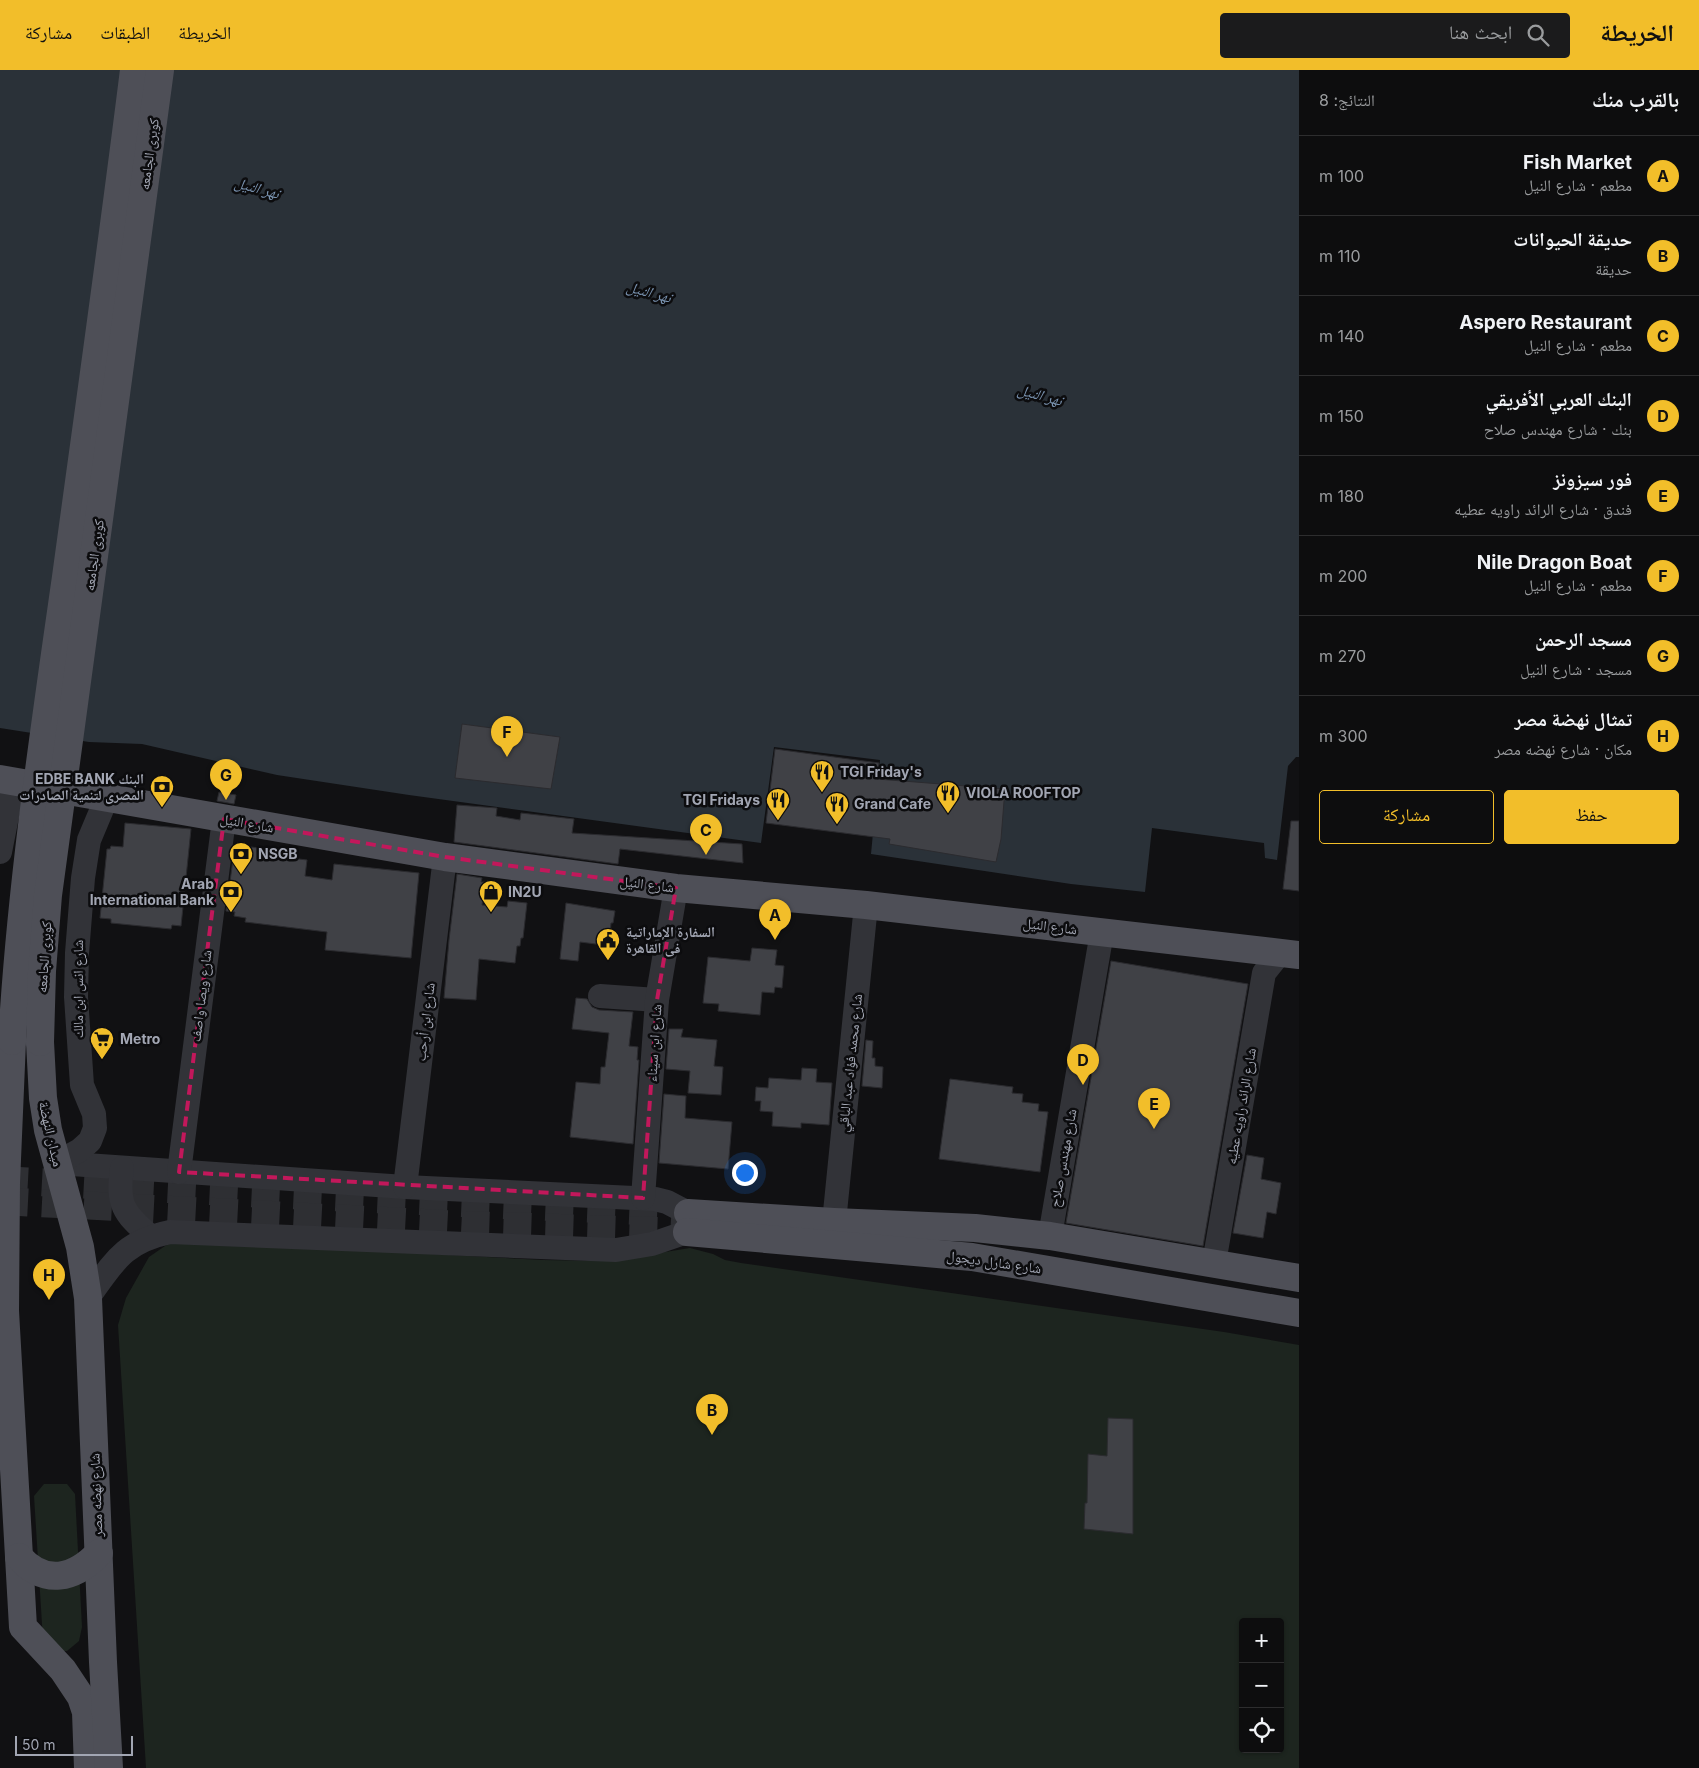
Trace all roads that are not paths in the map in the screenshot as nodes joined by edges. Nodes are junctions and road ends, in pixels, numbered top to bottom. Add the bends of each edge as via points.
1 (134, 70) edge
2 (160, 70) edge
3 (7, 780) edge
4 (107, 797) junction
5 (224, 819) junction
6 (0, 852) edge
7 (445, 857) junction
8 (676, 888) junction
9 (866, 905) junction
10 (1102, 932) junction
11 (1289, 954) edge
12 (600, 996) dead end
13 (657, 1000) junction
14 (40, 1042) joint
15 (57, 1163) junction
16 (122, 1168) junction
17 (179, 1172) junction
18 (405, 1187) junction
19 (643, 1198) junction
20 (834, 1222) junction
21 (688, 1223) junction
22 (75, 1224) joint
23 (150, 1236) junction
24 (1050, 1236) junction
25 (1214, 1263) junction
26 (1299, 1278) edge
27 (88, 1298) junction
28 (2, 1302) edge
29 (1299, 1313) edge
30 (3, 1346) edge
31 (12, 1544) edge
32 (99, 1552) junction
33 (88, 1768) edge
34 (109, 1768) edge

1 - 28 main road, كوبرى الجامعه, bridge via 40,754 17,959
2 - 14 main road, كوبرى الجامعه, bridge via 48,895
3 - 4 main road, شارع النيل
3 - 6 street
4 - 5 main road, شارع النيل
4 - 15 street, شارع انس ابن مالك via 89,840 77,953 76,997 82,1085 94,1114 95,1128 90,1141
5 - 7 main road, شارع النيل
5 - 17 street, شارع ويصا واصف
7 - 8 main road, شارع النيل
7 - 18 street, شارع ابن أرحب
8 - 9 main road, شارع النيل
8 - 13 street, شارع ابن سيناء
9 - 10 main road, شارع النيل
9 - 20 street, شارع محمد فؤاد عبد الباقي
10 - 11 main road, شارع النيل
10 - 24 street, شارع مهندس صلاح
11 - 25 street, شارع الرائد راويه عطيه via 1264,973
12 - 13 street
13 - 19 street, شارع ابن سيناء
14 - 15 main road, ميدان النهضة via 43,1098
15 - 16 street
15 - 22 main road, ميدان النهضة
16 - 17 street
16 - 23 street via 120,1192 126,1213
17 - 18 street
18 - 19 street
19 - 21 street via 667,1202
20 - 21 main road, شارع شارل ديجول
20 - 24 main road, شارع شارل ديجول via 975,1228
21 - 23 street via 652,1244 616,1250 170,1232
21 - 29 main road, شارع شارل ديجول via 972,1257
22 - 27 main road, شارع نهضه مصر
23 - 27 street via 120,1256
24 - 25 main road, شارع شارل ديجول
25 - 26 main road, شارع شارل ديجول
27 - 32 main road, شارع نهضه مصر
28 - 30 main road
30 - 31 main road
31 - 32 main road via 27,1566 49,1576 73,1572
31 - 33 main road via 24,1627 63,1670 81,1696 86,1712
32 - 34 main road, شارع نهضه مصر

